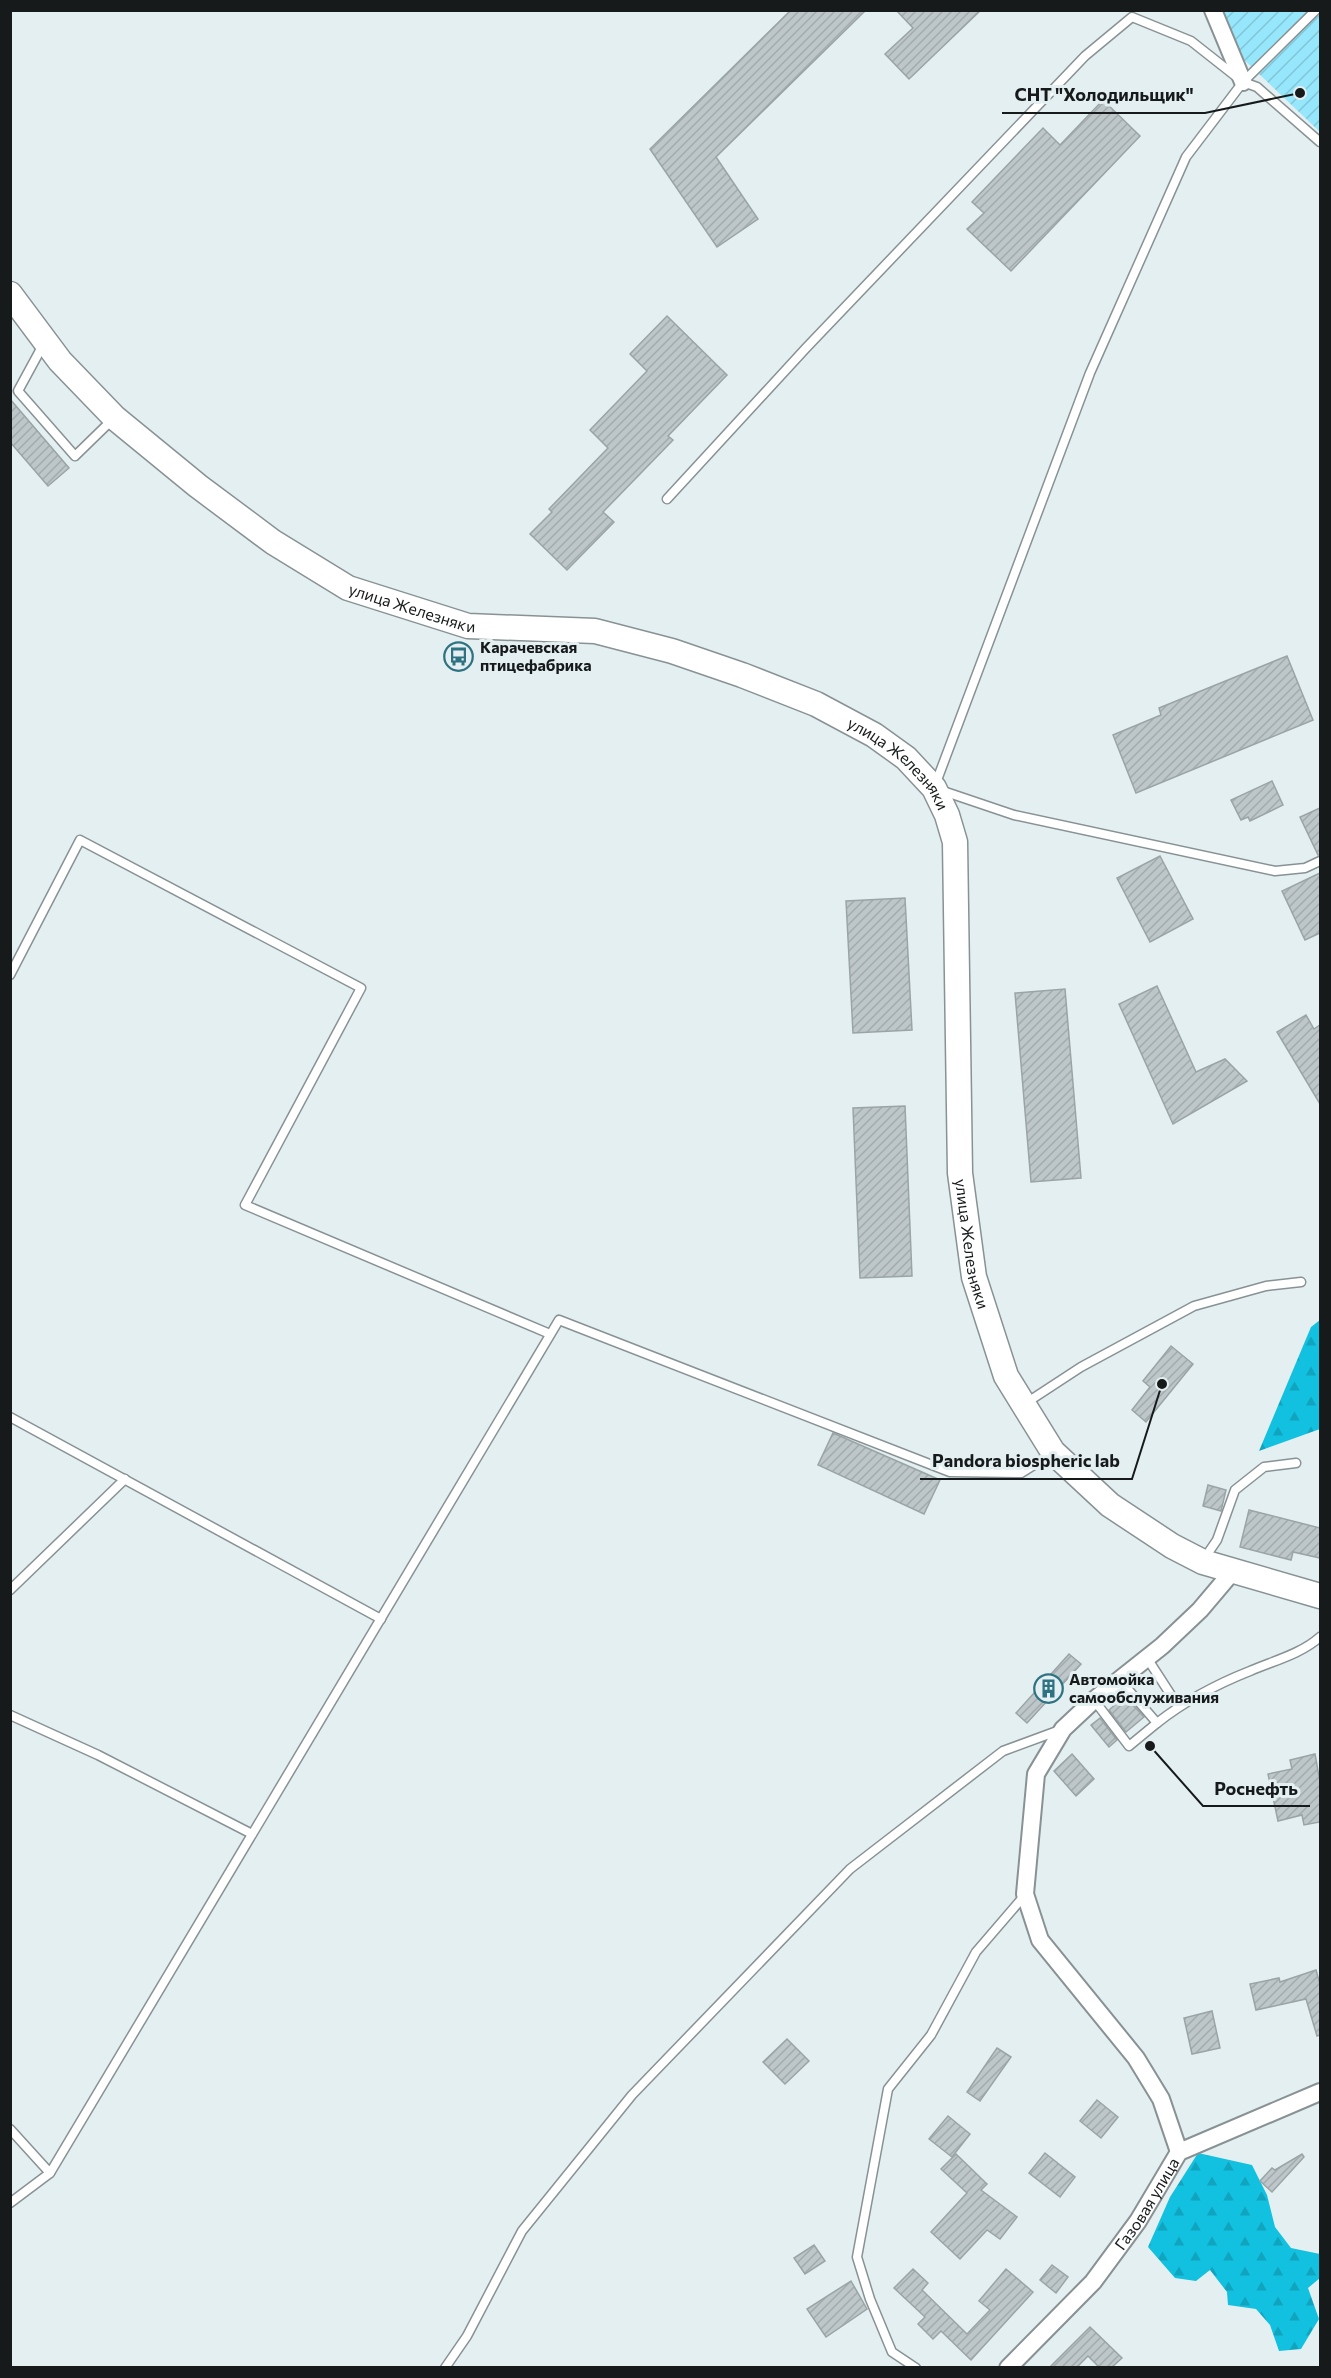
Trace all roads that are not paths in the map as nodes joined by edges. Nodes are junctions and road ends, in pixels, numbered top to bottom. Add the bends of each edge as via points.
1 (1213, 10) edge
2 (1316, 10) edge
3 (1243, 82) junction
4 (1320, 142) edge
5 (10, 294) edge
6 (44, 342) junction
7 (115, 418) junction
8 (666, 499) dead end
9 (934, 788) junction
10 (1320, 861) edge
11 (10, 975) edge
12 (1301, 1282) dead end
13 (550, 1334) junction
14 (1023, 1405) junction
15 (10, 1417) edge
16 (1053, 1452) junction
17 (1296, 1463) dead end
18 (124, 1479) junction
19 (1203, 1562) junction
20 (1233, 1571) junction
21 (10, 1590) edge
22 (1320, 1596) edge
23 (381, 1619) junction
24 (1320, 1637) edge
25 (1147, 1658) junction
26 (1120, 1680) junction
27 (1094, 1700) junction
28 (1178, 1706) junction
29 (10, 1715) edge
30 (1157, 1723) junction
31 (1064, 1729) junction
32 (252, 1834) junction
33 (1025, 1894) junction
34 (1320, 2092) edge
35 (10, 2129) edge
36 (1179, 2152) junction
37 (50, 2173) junction
38 (10, 2202) edge
39 (445, 2367) edge
40 (916, 2367) edge
41 (1008, 2367) edge

1 - 3 street
2 - 3 lane
3 - 4 lane via 1257,87
3 - 8 lane via 1191,41 1132,17 1085,56
3 - 9 lane via 1186,157 1090,372
5 - 6 street, улица Железняки
6 - 7 street, улица Железняки
6 - 7 lane via 18,391 75,456
7 - 9 street, улица Железняки via 264,535 348,588 468,626 596,631 672,651 816,704 874,735 906,758
9 - 10 lane via 1014,815 1275,871
9 - 14 street, улица Железняки via 955,842 960,1173 974,1277 1006,1376
11 - 13 lane via 80,840 361,988 245,1204
12 - 14 lane via 1266,1286 1194,1306 1081,1367
13 - 16 lane via 559,1320 950,1472 1021,1473
13 - 23 lane
14 - 16 street, улица Железняки
15 - 18 lane
16 - 19 street, улица Железняки via 1110,1505
17 - 19 lane via 1264,1467 1235,1490 1217,1540
18 - 21 lane
18 - 23 lane
19 - 20 street, улица Железняки
20 - 22 street, улица Железняки
20 - 25 street via 1200,1610
23 - 32 lane
24 - 28 lane via 1310,1646
25 - 26 street
25 - 28 lane
26 - 27 street
26 - 30 lane
27 - 30 lane via 1129,1746
27 - 31 street
28 - 30 lane
29 - 32 lane
31 - 33 street via 1036,1774
31 - 39 lane via 1003,1751 833,1886 632,2095 522,2231 467,2336
32 - 37 lane
33 - 36 street via 1040,1940 1136,2058 1161,2099
33 - 40 lane via 976,1952 931,2035 888,2090 857,2257 892,2352
34 - 36 street, Газовая улица
35 - 37 lane
36 - 41 street, Газовая улица via 1138,2221 1093,2282
37 - 38 lane

